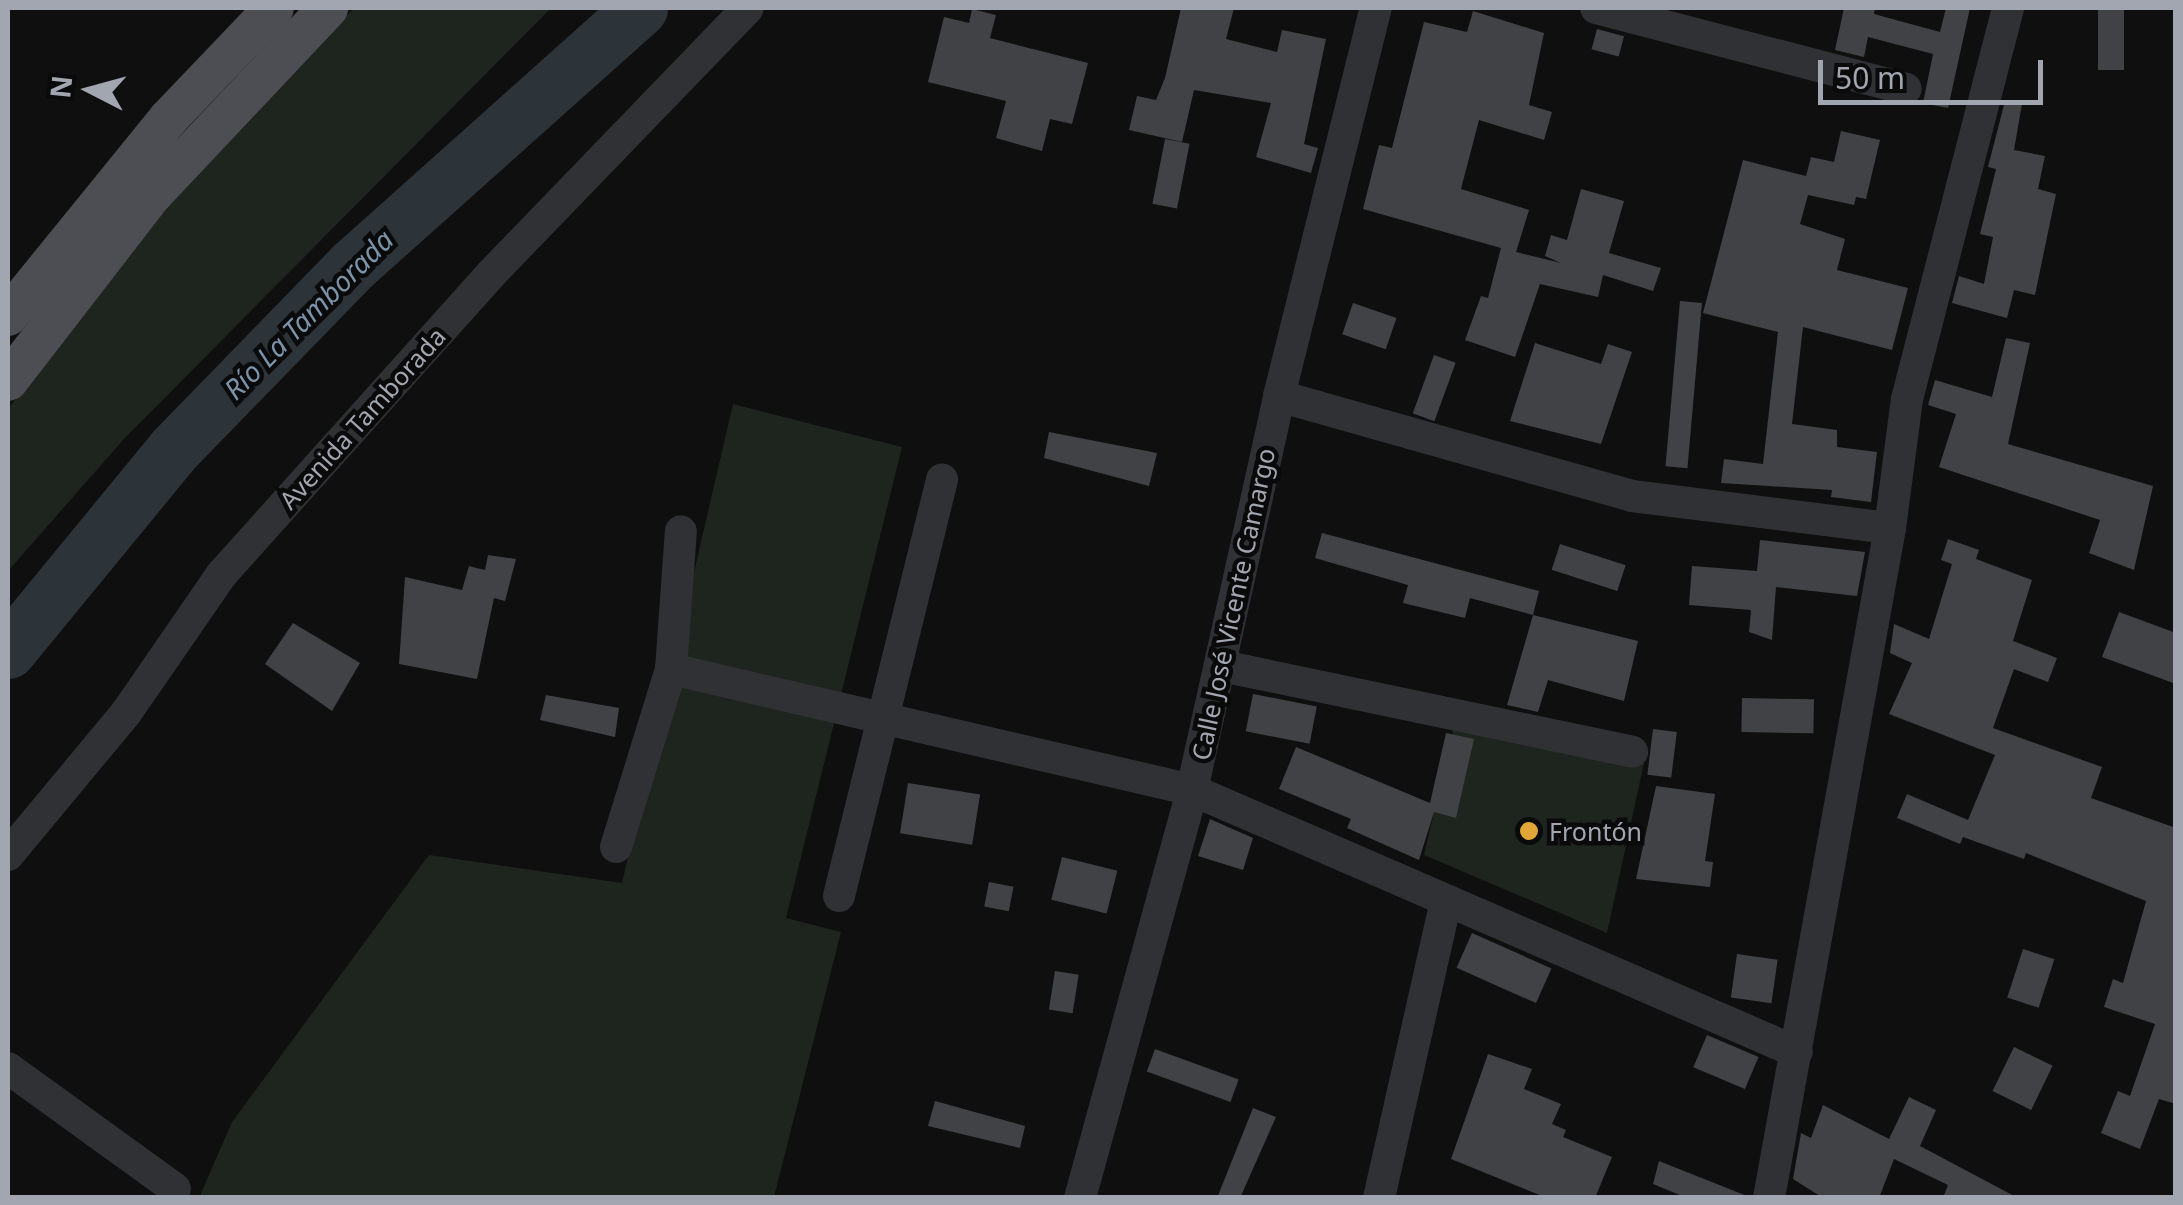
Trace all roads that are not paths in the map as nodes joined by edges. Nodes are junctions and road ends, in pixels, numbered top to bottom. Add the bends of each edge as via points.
1 (274, 8) edge
2 (328, 8) edge
3 (748, 8) edge
4 (1376, 8) edge
5 (1596, 8) edge
6 (2008, 8) edge
7 (1906, 90) dead end
8 (8, 316) edge
9 (8, 381) edge
10 (1278, 396) junction
11 (942, 480) dead end
12 (1890, 528) junction
13 (680, 531) dead end
14 (1222, 666) junction
15 (670, 669) junction
16 (881, 720) junction
17 (1632, 752) dead end
18 (1192, 790) junction
19 (616, 847) dead end
20 (8, 855) edge
21 (839, 896) dead end
22 (1446, 900) junction
23 (1797, 1052) junction
24 (8, 1068) edge
25 (175, 1189) dead end
26 (1080, 1198) edge
27 (1379, 1198) edge
28 (1770, 1198) edge

1 - 8 main road via 168,119
2 - 9 main road via 152,195
3 - 20 street, Avenida Tamborada via 492,273 222,574 126,713
4 - 10 street, Calle José Vicente Camargo
5 - 7 street
6 - 12 street via 1907,399
10 - 12 street via 1632,496
10 - 14 street, Calle José Vicente Camargo
11 - 16 street
12 - 23 street
13 - 15 street
14 - 17 street
14 - 18 street, Calle José Vicente Camargo
15 - 16 street
15 - 19 street
16 - 18 street
16 - 21 street
18 - 22 street
18 - 26 street, Calle José Vicente Camargo
22 - 23 street
22 - 27 street
23 - 28 street
24 - 25 street

